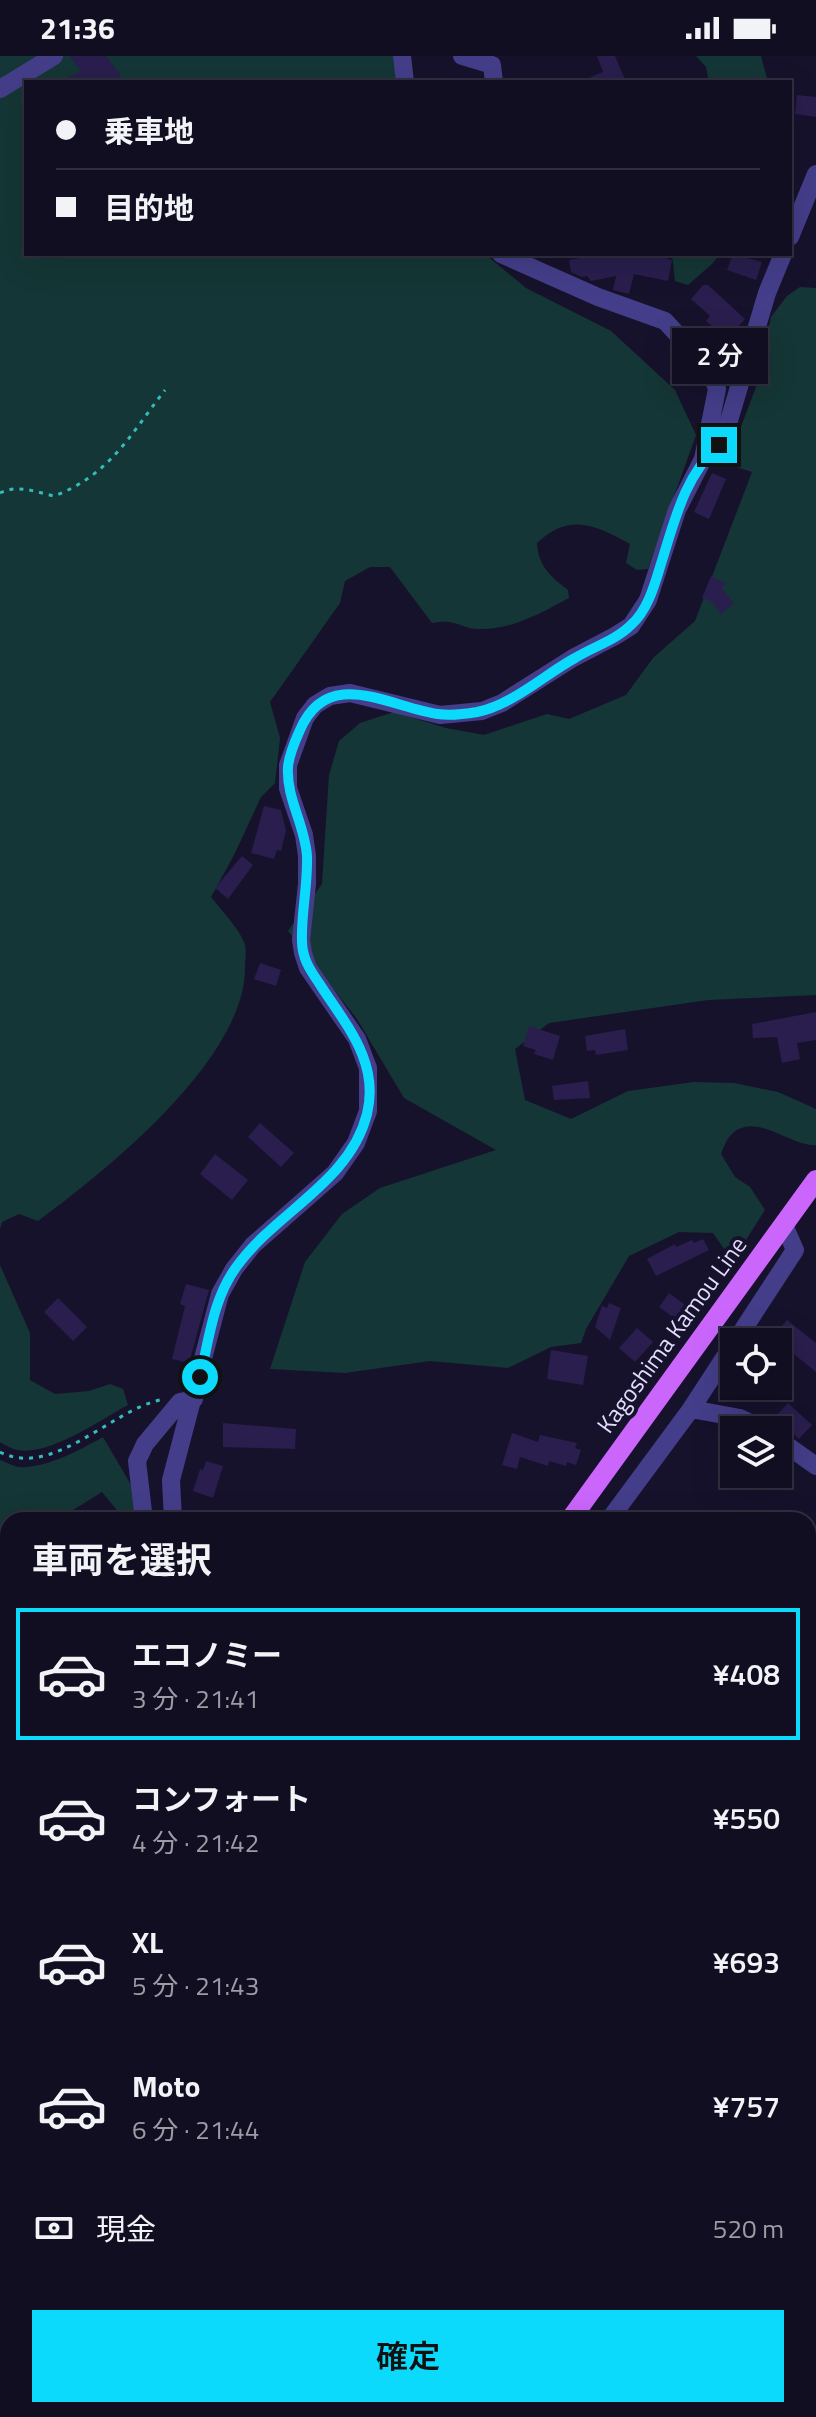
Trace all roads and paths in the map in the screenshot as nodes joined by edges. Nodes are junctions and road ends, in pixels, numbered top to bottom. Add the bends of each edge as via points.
1 (54, 56) edge
2 (403, 56) edge
3 (462, 56) edge
4 (405, 80) edge
5 (494, 80) edge
6 (0, 89) edge
7 (816, 174) edge
8 (792, 232) edge
9 (506, 256) edge
10 (782, 256) edge
11 (165, 390) dead end
12 (703, 459) junction
13 (0, 493) edge
14 (816, 1180) edge
15 (784, 1225) junction
16 (744, 1328) edge
17 (720, 1364) edge
18 (187, 1400) junction
19 (691, 1409) junction
20 (729, 1416) edge
21 (792, 1449) edge
22 (0, 1452) edge
23 (816, 1466) edge
24 (143, 1512) edge
25 (173, 1512) edge
26 (576, 1512) edge
27 (615, 1512) edge

1 - 6 street
2 - 4 street
3 - 5 street via 492,65
7 - 8 street
9 - 12 street via 665,321 710,370 717,389
10 - 12 street via 725,434
11 - 13 path via 111,463 96,474 54,496 22,488
12 - 18 street via 677,510 648,600 631,626 482,711 440,715 350,693 330,696 305,718 288,765 288,788 307,856 303,953 357,1039 368,1068 368,1111 356,1143 335,1173 268,1230 234,1269 220,1294
14 - 15 main road, Kagoshima Kamou Line
15 - 16 street via 795,1250
15 - 26 main road, Kagoshima Kamou Line
17 - 19 street
18 - 22 path via 156,1400 47,1454 15,1458
18 - 24 street via 145,1444 137,1461
18 - 25 street via 171,1480
19 - 20 street
19 - 27 street
21 - 23 street

